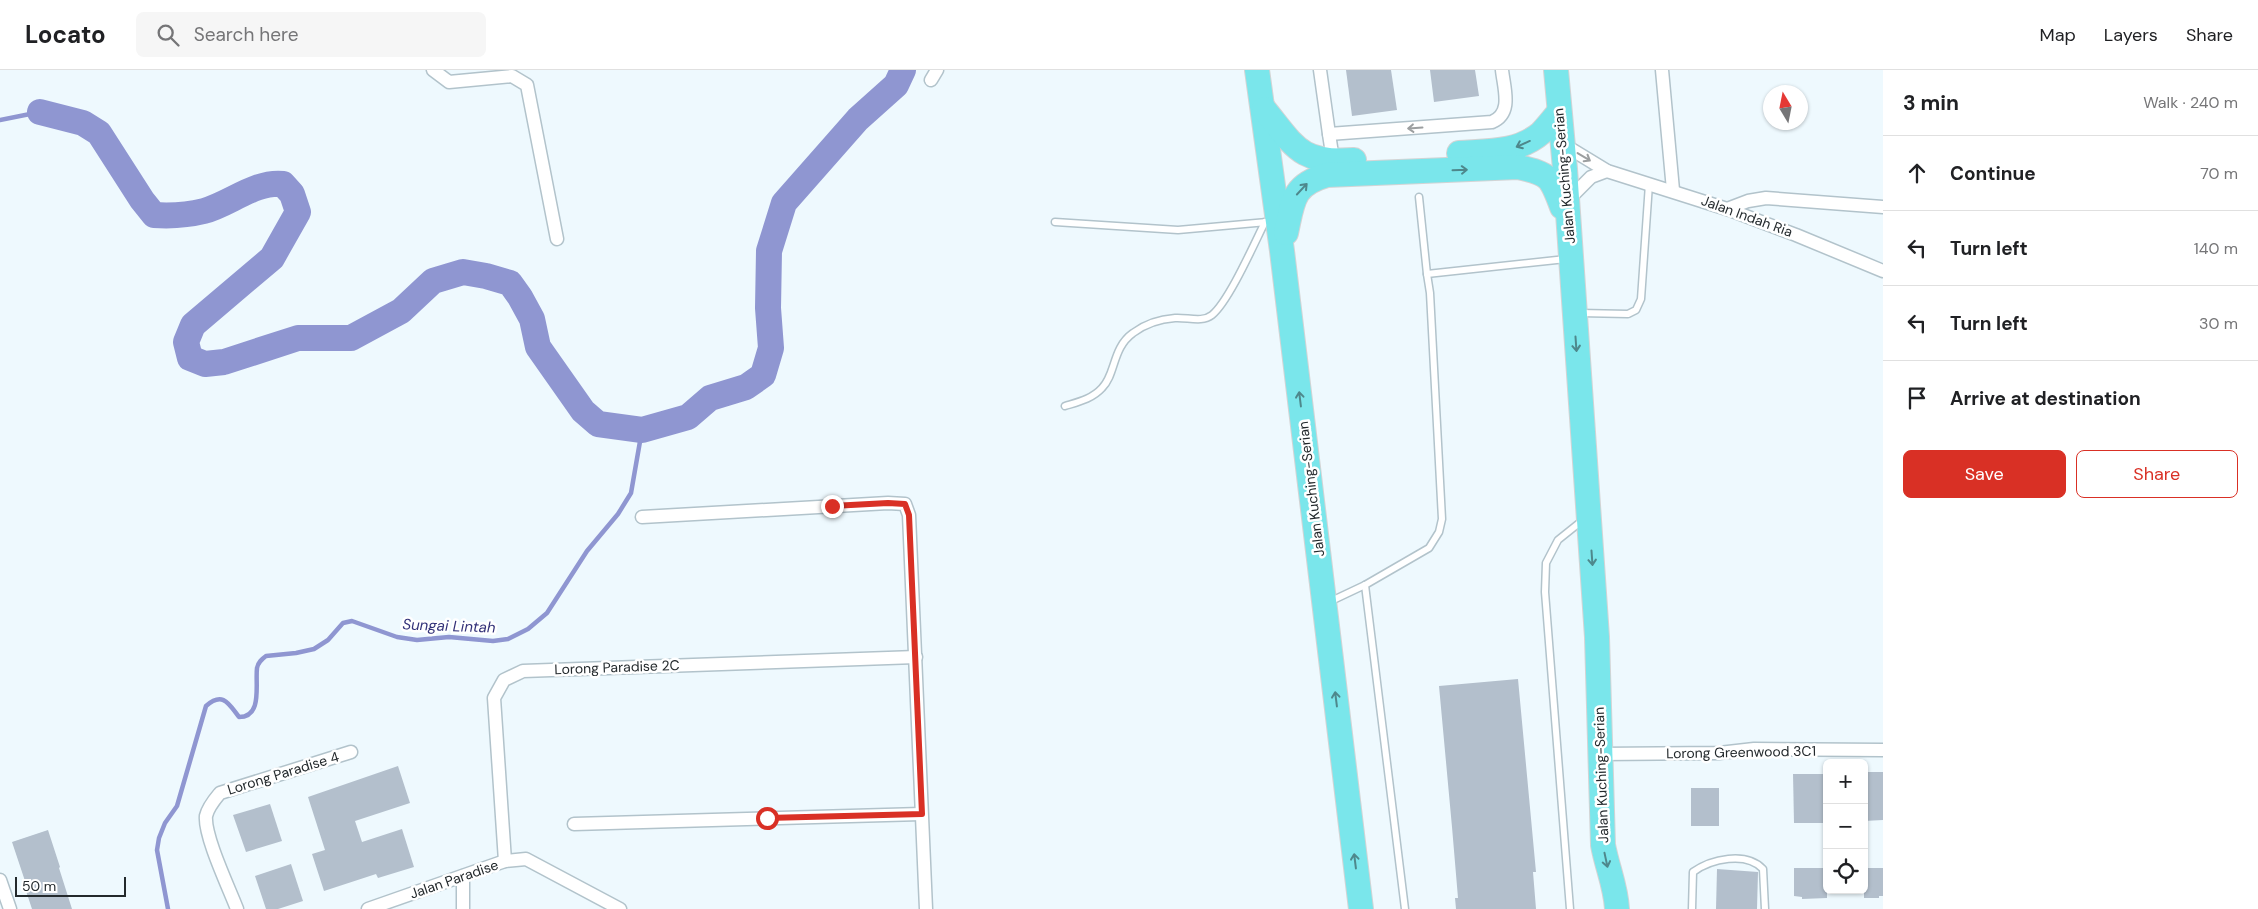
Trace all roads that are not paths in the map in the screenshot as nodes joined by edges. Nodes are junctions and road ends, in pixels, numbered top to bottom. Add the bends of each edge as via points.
1 (433, 70) edge
2 (1257, 70) edge
3 (1320, 70) edge
4 (1502, 70) edge
5 (1556, 70) edge
6 (1662, 70) edge
7 (1263, 109) junction
8 (1558, 112) junction
9 (1329, 134) junction
10 (1562, 143) junction
11 (1333, 160) junction
12 (1607, 171) junction
13 (1649, 184) junction
14 (1673, 190) junction
15 (1419, 197) dead end
16 (1883, 207) edge
17 (1727, 209) junction
18 (1568, 214) junction
19 (1055, 222) dead end
20 (1272, 222) junction
21 (557, 239) dead end
22 (1282, 251) junction
23 (1570, 258) junction
24 (1883, 271) edge
25 (1427, 274) junction
26 (1574, 313) junction
27 (1065, 406) dead end
28 (642, 516) dead end
29 (1588, 516) junction
30 (1365, 585) junction
31 (1324, 605) junction
32 (916, 657) junction
33 (1883, 750) edge
34 (351, 752) dead end
35 (1599, 754) junction
36 (922, 814) junction
37 (574, 824) dead end
38 (505, 861) junction
39 (463, 876) junction
40 (0, 880) edge
41 (10, 909) edge
42 (237, 909) edge
43 (368, 909) edge
44 (463, 909) edge
45 (620, 909) edge
46 (926, 909) edge
47 (1361, 909) edge
48 (1405, 909) edge
49 (1570, 909) edge
50 (1617, 909) edge
51 (1692, 909) edge
52 (1765, 909) edge

1 - 21 street via 448,82 512,76 527,85
2 - 7 highway, Jalan Kuching-Serian
3 - 9 street
4 -> 9 street via 1506,101 1504,114 1492,122
5 - 8 highway, Jalan Kuching-Serian
6 - 14 street
7 - 11 highway via 1305,156
7 - 20 highway, Jalan Kuching-Serian
8 - 10 highway, Jalan Kuching-Serian
8 -> 11 highway via 1541,133 1522,146 1492,152
9 - 11 street
10 -> 12 street, Jalan Indah Ria
10 - 18 highway, Jalan Kuching-Serian
12 - 13 street, Jalan Indah Ria
12 - 18 street via 1591,177
13 - 14 street, Jalan Indah Ria
13 - 26 lane via 1641,299 1636,310 1628,314
14 - 17 street, Jalan Indah Ria
15 - 25 lane
16 - 17 street via 1766,198
17 - 24 street, Jalan Indah Ria
22 -> 18 highway via 1293,201 1301,187 1327,175 1518,167 1541,172 1553,183
18 - 23 highway, Jalan Kuching-Serian
19 - 20 lane via 1178,230
20 - 22 highway, Jalan Kuching-Serian
20 - 27 lane via 1212,315 1204,319 1177,317 1160,320 1133,332 1123,341 1103,388 1087,400
31 -> 22 highway, Jalan Kuching-Serian
23 - 25 lane
23 - 26 highway, Jalan Kuching-Serian
25 - 30 lane via 1442,519 1439,532 1429,548
26 -> 29 highway, Jalan Kuching-Serian
28 - 32 street via 905,504 909,515
29 -> 35 highway, Jalan Kuching-Serian via 1597,637
29 - 49 lane via 1558,540 1546,563 1545,592
30 - 31 lane
30 - 48 lane
47 -> 31 highway, Jalan Kuching-Serian
32 - 36 street
32 - 38 street, Lorong Paradise 2C via 523,670 504,680 494,698
33 - 35 street, Lorong Greenwood 3C1 via 1754,749
34 - 42 street, Lorong Paradise 4 via 220,793 213,802 206,815 207,832
35 -> 50 highway, Jalan Kuching-Serian via 1603,846
36 - 37 street
36 - 46 street
38 - 39 street, Jalan Paradise
38 - 45 street, Jalan Paradise via 526,859
39 - 43 street, Jalan Paradise
39 - 44 street
40 - 41 street
51 - 52 lane via 1693,872 1705,864 1740,858 1756,861 1763,869

